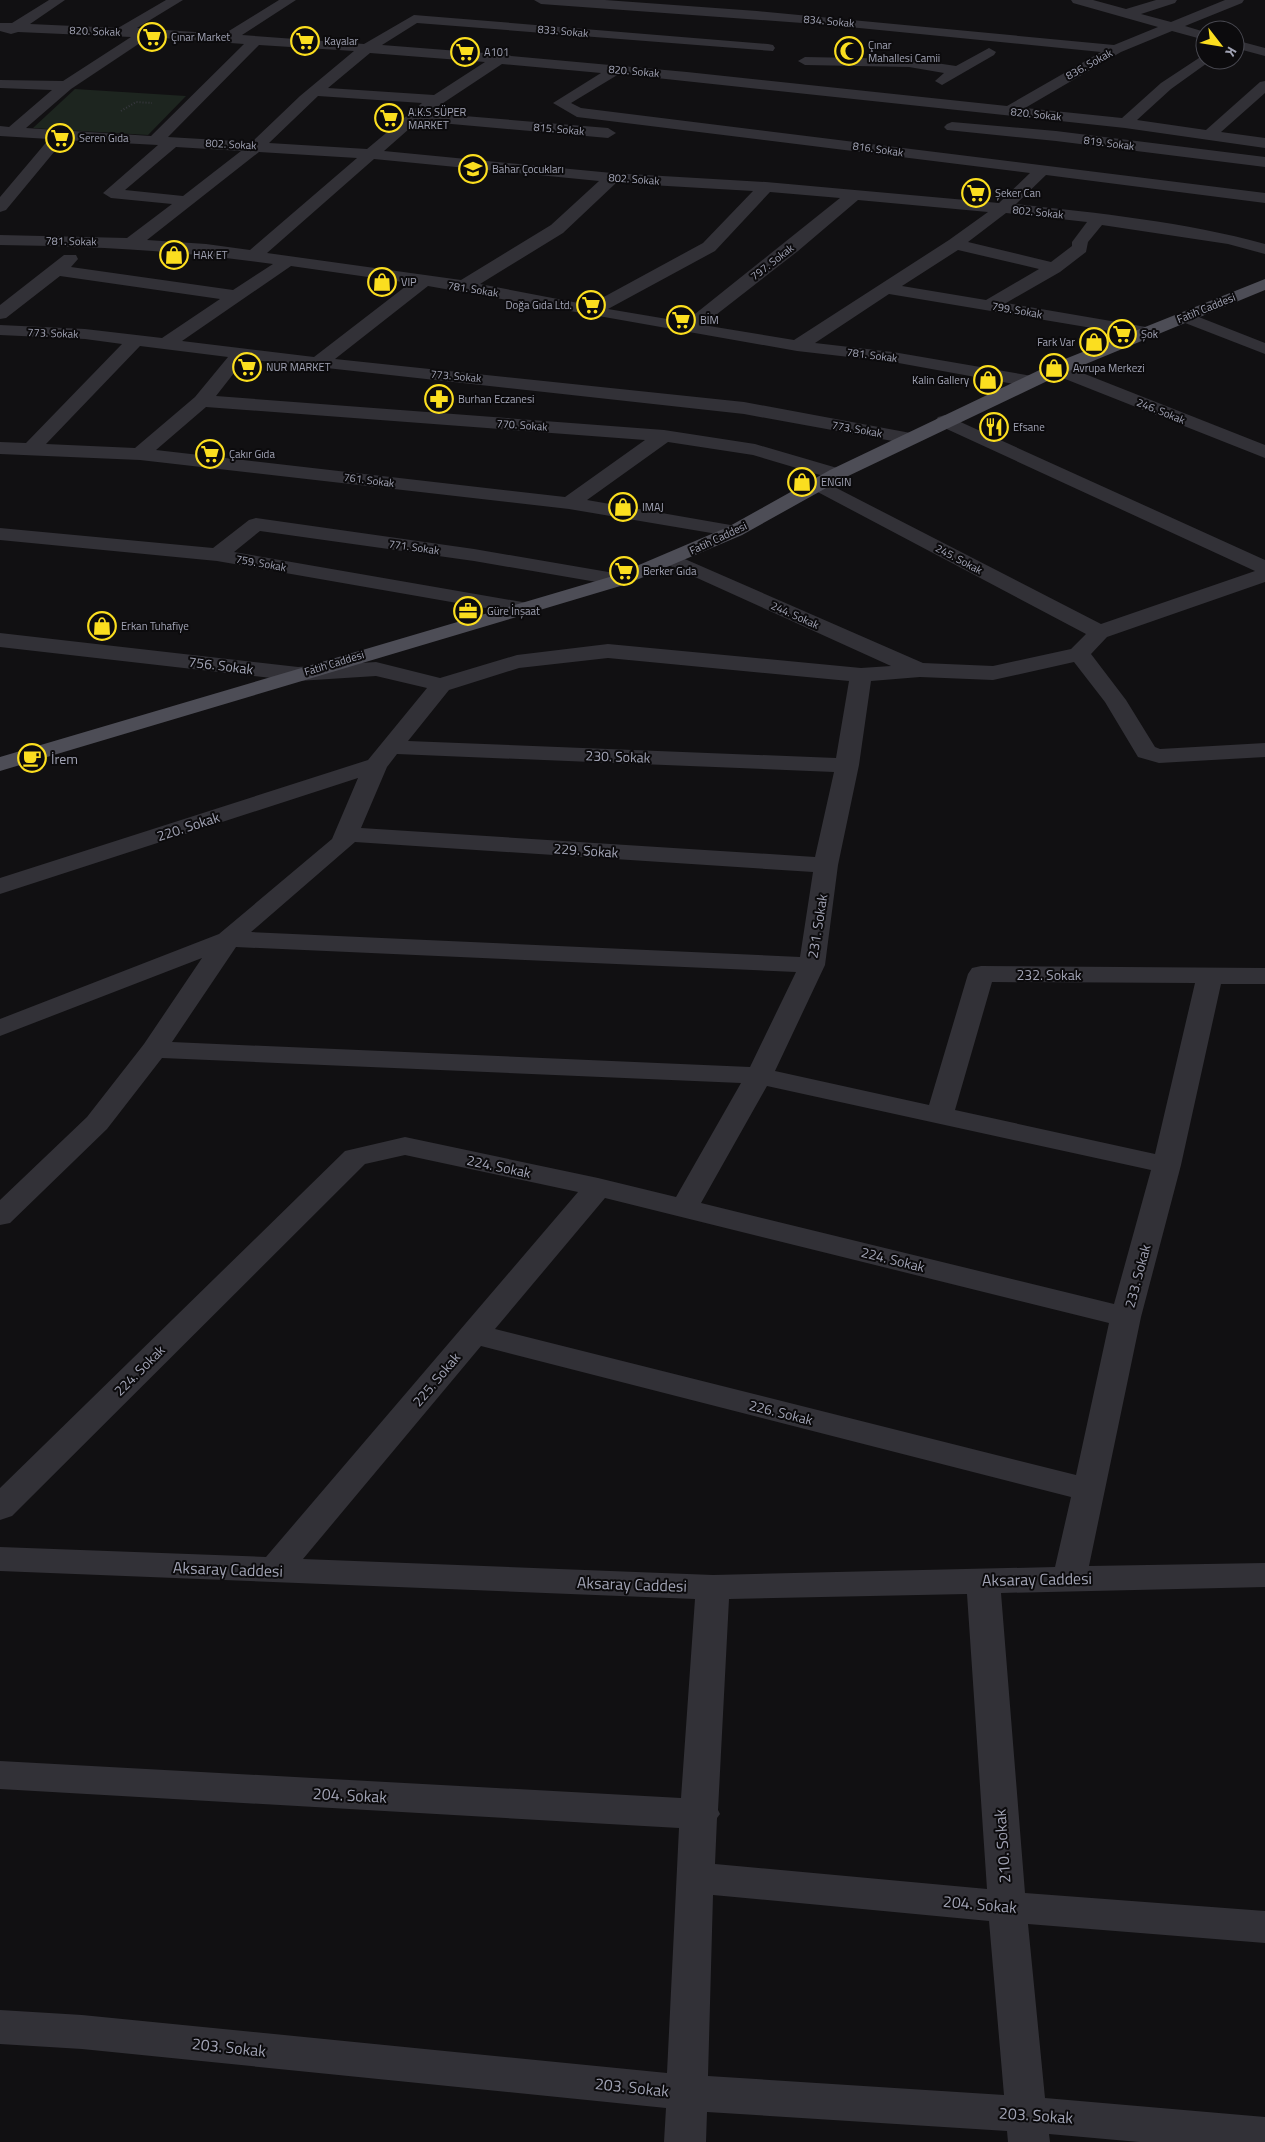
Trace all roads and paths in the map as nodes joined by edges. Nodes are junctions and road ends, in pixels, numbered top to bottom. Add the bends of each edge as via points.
1 (58, 0) edge
2 (176, 0) edge
3 (289, 0) edge
4 (541, 0) edge
5 (1078, 0) edge
6 (1170, 0) edge
7 (1237, 0) edge
8 (586, 1) edge
9 (1126, 14) junction
10 (794, 18) junction
11 (1173, 26) junction
12 (7, 27) edge
13 (545, 29) junction
14 (121, 32) junction
15 (146, 33) junction
16 (1195, 33) edge
17 (1258, 35) dead end
18 (0, 39) edge
19 (226, 39) junction
20 (1245, 39) edge
21 (255, 41) junction
22 (1245, 45) edge
23 (367, 48) junction
24 (768, 48) junction
25 (1116, 49) junction
26 (989, 52) dead end
27 (1265, 52) edge
28 (751, 58) dead end
29 (499, 59) junction
30 (805, 60) dead end
31 (1195, 65) edge
32 (617, 69) junction
33 (734, 69) dead end
34 (958, 72) junction
35 (718, 79) junction
36 (0, 84) edge
37 (1265, 85) edge
38 (66, 86) junction
39 (315, 91) junction
40 (913, 99) junction
41 (436, 100) junction
42 (980, 108) junction
43 (1008, 111) junction
44 (414, 116) junction
45 (1125, 123) junction
46 (702, 126) junction
47 (952, 126) junction
48 (6, 131) edge
49 (61, 134) junction
50 (623, 134) dead end
51 (1210, 134) junction
52 (653, 137) dead end
53 (156, 140) junction
54 (173, 141) junction
55 (1265, 143) edge
56 (258, 146) junction
57 (911, 153) junction
58 (369, 154) junction
59 (1265, 162) edge
60 (1041, 171) junction
61 (612, 178) junction
62 (766, 187) junction
63 (854, 195) junction
64 (1265, 198) edge
65 (186, 201) junction
66 (0, 207) edge
67 (1003, 208) junction
68 (1098, 219) junction
69 (0, 240) edge
70 (93, 240) junction
71 (132, 243) junction
72 (955, 244) junction
73 (1265, 249) edge
74 (254, 256) junction
75 (288, 261) junction
76 (1054, 268) junction
77 (56, 270) junction
78 (424, 282) junction
79 (1265, 284) edge
80 (464, 286) junction
81 (888, 289) junction
82 (237, 296) junction
83 (990, 305) junction
84 (591, 311) junction
85 (0, 314) edge
86 (1186, 316) junction
87 (689, 326) junction
88 (0, 330) edge
89 (1146, 332) junction
90 (136, 340) junction
91 (165, 344) junction
92 (797, 346) junction
93 (1265, 349) edge
94 (240, 354) junction
95 (318, 363) junction
96 (1057, 369) junction
97 (1031, 381) junction
98 (202, 401) junction
99 (946, 421) junction
100 (664, 436) junction
101 (909, 438) junction
102 (0, 448) edge
103 (31, 450) junction
104 (1265, 452) edge
105 (140, 454) junction
106 (837, 474) junction
107 (819, 485) junction
108 (569, 503) junction
109 (735, 531) junction
110 (0, 534) edge
111 (217, 555) junction
112 (671, 559) junction
113 (1265, 568) edge
114 (1265, 575) edge
115 (620, 580) junction
116 (520, 608) junction
117 (1099, 632) junction
118 (0, 640) edge
119 (1079, 654) junction
120 (920, 670) junction
121 (298, 674) junction
122 (861, 675) junction
123 (441, 685) junction
124 (1265, 750) edge
125 (383, 756) junction
126 (2, 762) edge
127 (847, 765) junction
128 (346, 834) junction
129 (826, 865) junction
130 (0, 886) edge
131 (228, 939) junction
132 (812, 965) junction
133 (1210, 974) junction
134 (1265, 976) edge
135 (0, 1028) edge
136 (154, 1049) junction
137 (760, 1076) junction
138 (939, 1117) junction
139 (1167, 1165) junction
140 (598, 1187) junction
141 (684, 1208) junction
142 (0, 1216) edge
143 (1126, 1317) junction
144 (473, 1334) junction
145 (1090, 1490) junction
146 (0, 1508) edge
147 (0, 1559) edge
148 (274, 1570) junction
149 (1070, 1578) junction
150 (981, 1580) junction
151 (1264, 1581) edge
152 (714, 1587) junction
153 (0, 1775) edge
154 (700, 1814) junction
155 (695, 1878) junction
156 (1007, 1907) junction
157 (1265, 1927) edge
158 (0, 2027) edge
159 (688, 2093) junction
160 (1028, 2128) edge
161 (1265, 2135) edge
162 (685, 2142) edge

1 - 12 street
2 - 14 street
3 - 19 street
4 - 8 street, 834. Sokak
5 - 9 street
6 - 9 street
7 - 11 street, 836. Sokak
8 - 10 street, 834. Sokak
8 - 13 street
9 - 11 street
10 - 24 street
10 - 25 street, 834. Sokak
11 - 16 street
11 - 25 street, 836. Sokak
12 - 14 street, 820. Sokak
12 - 18 street
13 - 23 street, 833. Sokak via 414,19
13 - 24 street, 833. Sokak
13 - 29 street
14 - 15 street, 820. Sokak
15 - 19 street, 820. Sokak
15 - 38 street
17 - 20 street
19 - 21 street, 820. Sokak
21 - 23 street, 820. Sokak
21 - 53 street
22 - 27 street
23 - 29 street, 820. Sokak
23 - 39 street, 833. Sokak
24 - 28 street
25 - 43 street, 836. Sokak
26 - 34 street
29 - 32 street, 820. Sokak
29 - 41 street
30 - 34 street via 909,63
31 - 45 street
32 - 35 street, 820. Sokak
32 - 46 street, 816. Sokak via 560,102 577,112
33 - 35 street
34 - 40 street
35 - 40 street, 820. Sokak
36 - 38 street
37 - 51 street
38 - 48 street
39 - 41 street
39 - 56 street, 833. Sokak
40 - 42 street, 820. Sokak
41 - 44 street
42 - 43 street, 820. Sokak
42 - 47 street
43 - 45 street, 820. Sokak
44 - 50 street, 815. Sokak
44 - 58 street
45 - 51 street, 820. Sokak
46 - 52 street via 672,138
46 - 57 street, 816. Sokak
47 - 57 street
47 - 59 street, 819. Sokak
48 - 49 street, 802. Sokak
49 - 53 street, 802. Sokak
49 - 66 street
51 - 55 street, 820. Sokak
53 - 54 street, 802. Sokak
54 - 56 street, 802. Sokak
54 - 65 street via 111,193
56 - 58 street, 802. Sokak
56 - 65 street, 833. Sokak
57 - 60 street, 816. Sokak
58 - 61 street, 802. Sokak
58 - 74 street
60 - 64 street, 816. Sokak
60 - 67 street
61 - 62 street, 802. Sokak
61 - 80 street via 557,230
62 - 63 street, 802. Sokak
62 - 84 street via 708,247
63 - 67 street, 802. Sokak
63 - 87 street, 797. Sokak
65 - 71 street, 833. Sokak
67 - 68 street, 802. Sokak
67 - 72 street
68 - 73 street, 802. Sokak via 1229,239
68 - 76 street via 1080,242 1080,248
69 - 70 street, 781. Sokak
70 - 71 street, 781. Sokak
70 - 77 street
71 - 74 street, 781. Sokak
72 - 76 street
72 - 81 street
74 - 75 street, 781. Sokak
75 - 78 street, 781. Sokak
75 - 82 street
76 - 83 street
77 - 82 street
77 - 85 street
78 - 80 street, 781. Sokak
78 - 95 street
79 - 86 main road, Fatih Caddesi
80 - 84 street, 781. Sokak
81 - 83 street, 799. Sokak
81 - 92 street
82 - 91 street
83 - 89 street, 799. Sokak
84 - 87 street, 781. Sokak
86 - 89 main road, Fatih Caddesi
86 - 93 street
87 - 92 street, 781. Sokak
88 - 90 street, 773. Sokak
89 - 96 main road, Fatih Caddesi
90 - 91 street, 773. Sokak
90 - 103 street
91 - 94 street, 773. Sokak
92 - 97 street, 781. Sokak via 893,357
94 - 95 street, 773. Sokak
94 - 98 street
95 - 101 street, 773. Sokak via 744,408
96 - 97 main road, Fatih Caddesi
96 - 104 street, 246. Sokak
97 - 99 main road, Fatih Caddesi
98 - 100 street, 770. Sokak
98 - 105 street
99 - 101 main road, Fatih Caddesi
99 - 113 street
100 - 106 street, 770. Sokak via 755,450
100 - 108 street
101 - 106 main road, Fatih Caddesi
102 - 103 street, 761. Sokak
103 - 105 street, 761. Sokak
105 - 108 street, 761. Sokak
106 - 107 main road, Fatih Caddesi
107 - 109 main road, Fatih Caddesi
107 - 117 street, 245. Sokak
108 - 109 street, 761. Sokak
109 - 112 main road, Fatih Caddesi
110 - 111 street, 759. Sokak
111 - 115 street, 771. Sokak via 256,524 474,555
111 - 116 street, 759. Sokak
112 - 115 main road, Fatih Caddesi
112 - 120 street, 244. Sokak
114 - 117 street
115 - 116 main road, Fatih Caddesi
116 - 121 main road, Fatih Caddesi
117 - 119 street
118 - 121 street, 756. Sokak
119 - 120 street via 993,673
119 - 124 street via 1115,700 1146,752 1159,756
120 - 122 street
121 - 123 street, 756. Sokak via 376,670
121 - 126 main road, Fatih Caddesi
122 - 123 street via 608,651 517,662
122 - 127 street, 231. Sokak
123 - 125 street
125 - 127 street, 230. Sokak
125 - 128 street
125 - 130 street, 220. Sokak
127 - 129 street, 231. Sokak
128 - 129 street, 229. Sokak
128 - 131 street via 343,842
129 - 132 street, 231. Sokak
131 - 132 street
131 - 135 street
131 - 136 street
132 - 137 street, 231. Sokak
133 - 134 street, 232. Sokak
133 - 138 street, 232. Sokak via 982,974
133 - 139 street, 233. Sokak
136 - 137 street
136 - 142 street via 97,1123
137 - 138 street
137 - 141 street, 231. Sokak
138 - 139 street
139 - 143 street, 233. Sokak
140 - 141 street, 224. Sokak
140 - 144 street, 225. Sokak
140 - 146 street, 224. Sokak via 405,1146 355,1157
141 - 143 street, 224. Sokak
143 - 145 street, 233. Sokak
144 - 145 street, 226. Sokak
144 - 148 street, 225. Sokak
145 - 149 street, 233. Sokak
147 - 148 street, Aksaray Caddesi
148 - 152 street, Aksaray Caddesi
149 - 150 street, Aksaray Caddesi
149 - 151 street, Aksaray Caddesi
150 - 152 street, Aksaray Caddesi
150 - 156 street, 210. Sokak
152 - 154 street
153 - 154 street, 204. Sokak
154 - 155 street
155 - 156 street, 204. Sokak
155 - 159 street
156 - 157 street, 204. Sokak
156 - 160 street, 210. Sokak
158 - 159 street, 203. Sokak via 82,2032
159 - 160 street, 203. Sokak
159 - 162 street
160 - 161 street, 203. Sokak

